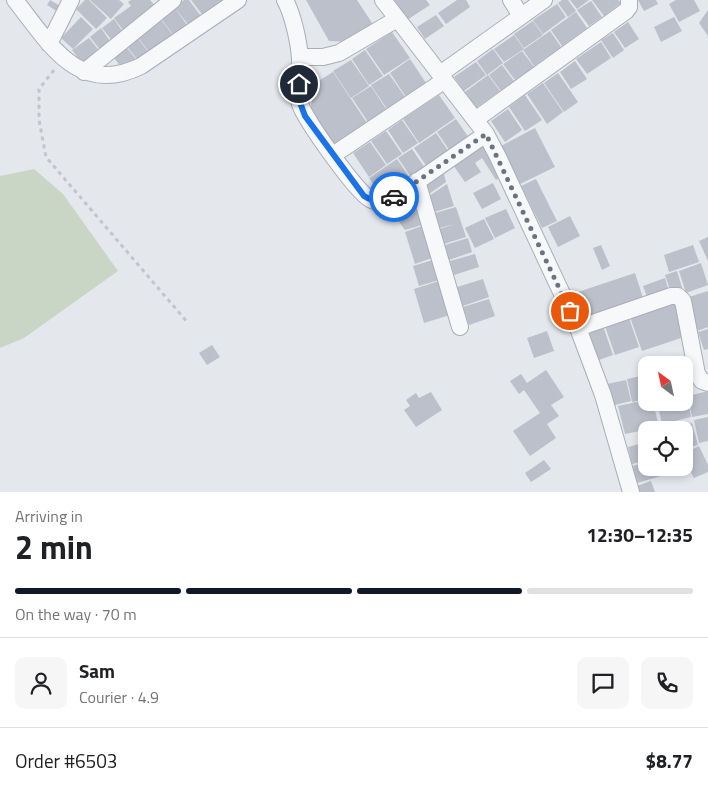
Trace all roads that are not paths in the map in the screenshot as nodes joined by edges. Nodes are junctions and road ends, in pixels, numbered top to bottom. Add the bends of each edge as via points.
1 (15, 0) edge
2 (71, 0) edge
3 (173, 0) edge
4 (238, 0) edge
5 (284, 0) edge
6 (383, 0) edge
7 (511, 0) edge
8 (544, 0) edge
9 (629, 0) edge
10 (522, 16) junction
11 (397, 19) junction
12 (49, 44) junction
13 (300, 57) junction
14 (84, 72) junction
15 (442, 77) junction
16 (475, 120) junction
17 (486, 134) junction
18 (333, 156) junction
19 (417, 181) junction
20 (460, 327) dead end
21 (578, 328) junction
22 (708, 383) edge
23 (631, 492) edge

1 - 12 street
2 - 12 street
3 - 14 street
4 - 14 street via 126,73 96,76
5 - 13 street via 290,10
6 - 11 street
7 - 10 street
8 - 10 street
9 - 16 street via 626,11
10 - 15 street
11 - 13 street via 340,53
11 - 15 street
12 - 14 street
13 - 18 street via 298,97 301,107
15 - 16 street
15 - 18 street
16 - 17 street
17 - 19 street
17 - 21 street
18 - 19 street via 364,196 371,200 385,201 395,197
19 - 20 street
21 - 22 street via 678,296 684,301 697,374 702,382
21 - 23 street via 603,395

